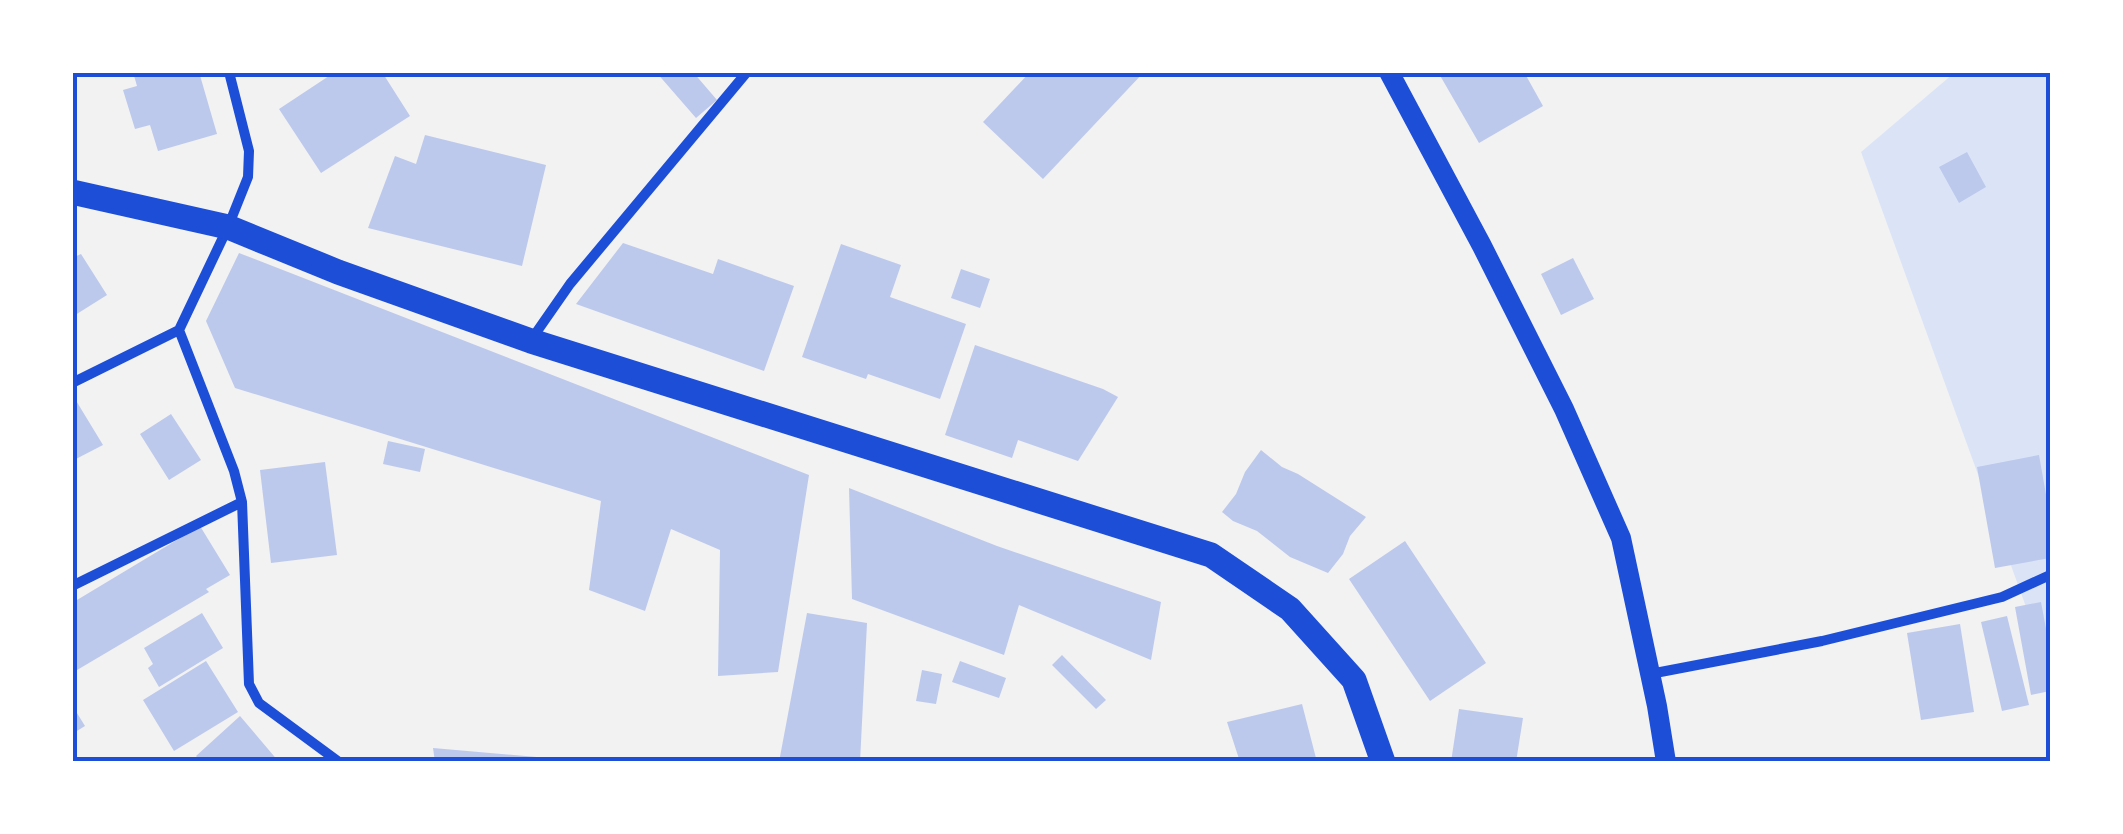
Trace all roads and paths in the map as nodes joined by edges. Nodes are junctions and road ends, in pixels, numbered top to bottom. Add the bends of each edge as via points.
1 (229, 72) edge
2 (747, 72) edge
3 (1389, 72) edge
4 (72, 192) edge
5 (228, 227) junction
6 (179, 330) junction
7 (531, 341) junction
8 (72, 383) edge
9 (242, 502) junction
10 (2050, 575) edge
11 (72, 586) edge
12 (1650, 674) junction
13 (339, 762) edge
14 (1382, 762) edge
15 (1666, 762) edge

1 - 5 street via 249,151 248,177
2 - 7 street via 570,284
3 - 12 main road via 1564,408 1621,538
4 - 5 main road
5 - 6 street
5 - 7 main road
6 - 8 street
6 - 9 street
7 - 14 main road via 1210,554 1290,609 1354,680
9 - 11 street
9 - 13 street via 248,684 259,703
10 - 12 street via 1984,602
12 - 15 main road

